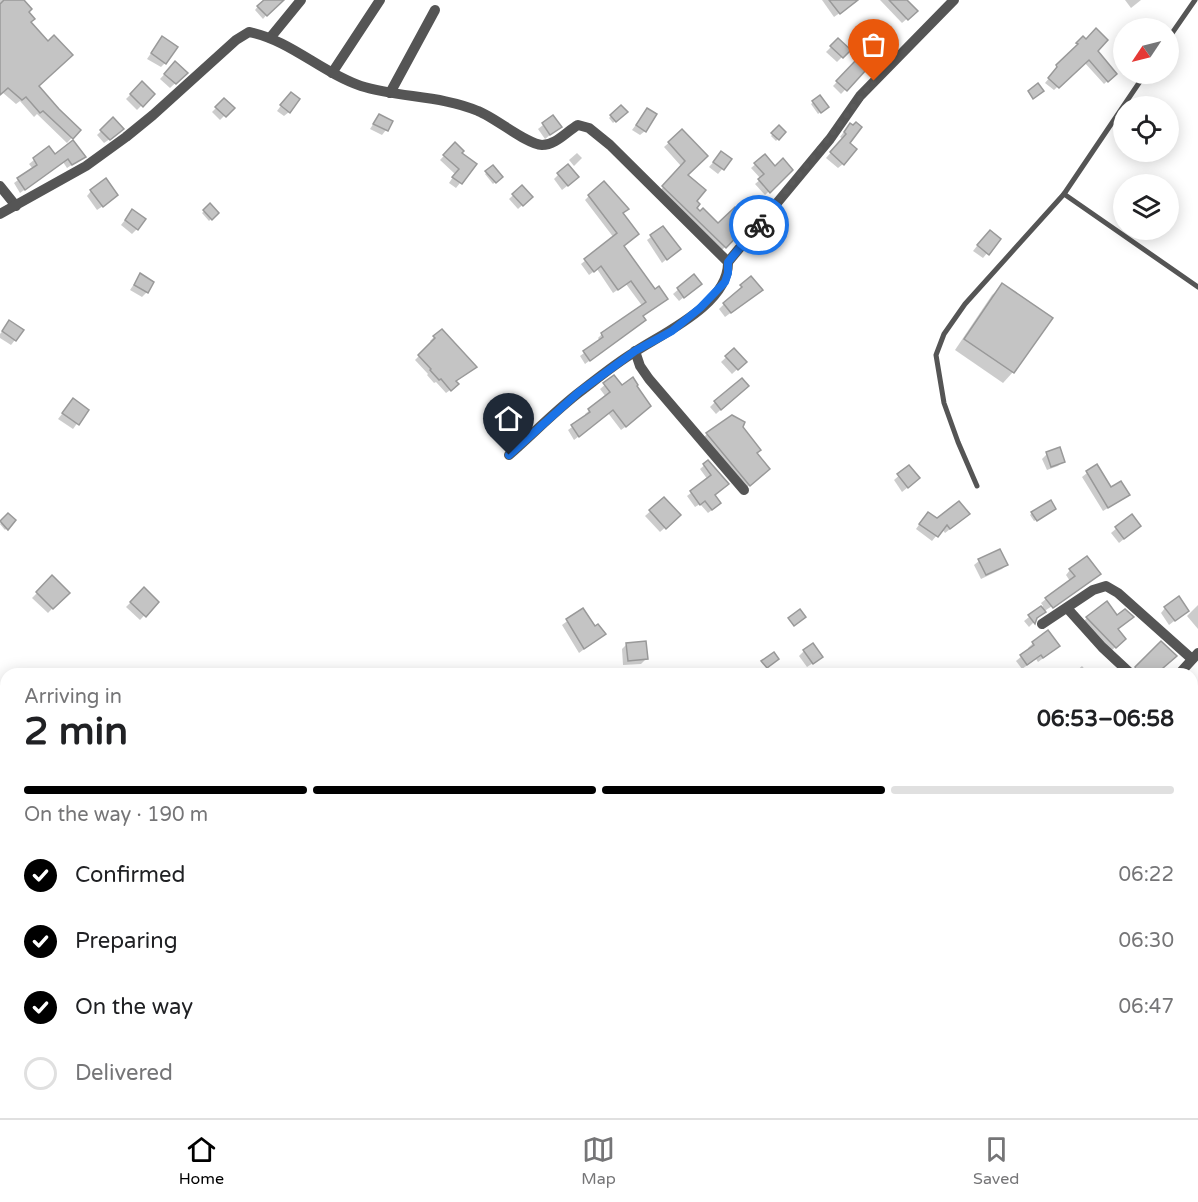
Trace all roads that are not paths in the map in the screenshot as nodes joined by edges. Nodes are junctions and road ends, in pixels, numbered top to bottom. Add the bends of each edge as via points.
1 (301, 0) edge
2 (380, 0) edge
3 (954, 0) edge
4 (1195, 0) edge
5 (435, 10) dead end
6 (1179, 23) edge
7 (270, 39) junction
8 (332, 73) junction
9 (1138, 84) edge
10 (390, 93) junction
11 (0, 186) edge
12 (1064, 194) junction
13 (16, 206) junction
14 (0, 214) edge
15 (728, 262) junction
16 (1198, 287) edge
17 (635, 351) junction
18 (509, 455) dead end
19 (978, 486) dead end
20 (744, 490) dead end
21 (1067, 608) junction
22 (1042, 624) dead end
23 (1195, 656) edge
24 (1125, 668) edge
25 (1184, 668) edge

1 - 7 street
2 - 8 street
3 - 15 street via 860,96 830,139
4 - 6 lane
5 - 10 street
7 - 8 street
7 - 13 street via 249,32 240,37 126,137 86,166
8 - 10 street via 360,86
9 - 12 lane
10 - 15 street via 466,107 540,145 553,142 578,125 589,128
11 - 13 street
12 - 16 lane
12 - 19 lane via 965,304 944,334 936,355 944,403
13 - 14 street
15 - 17 street via 725,282 711,298 672,331
17 - 18 street via 579,392
17 - 20 street via 649,379
21 - 22 street
21 - 23 street via 1106,586
21 - 24 street
23 - 25 street

